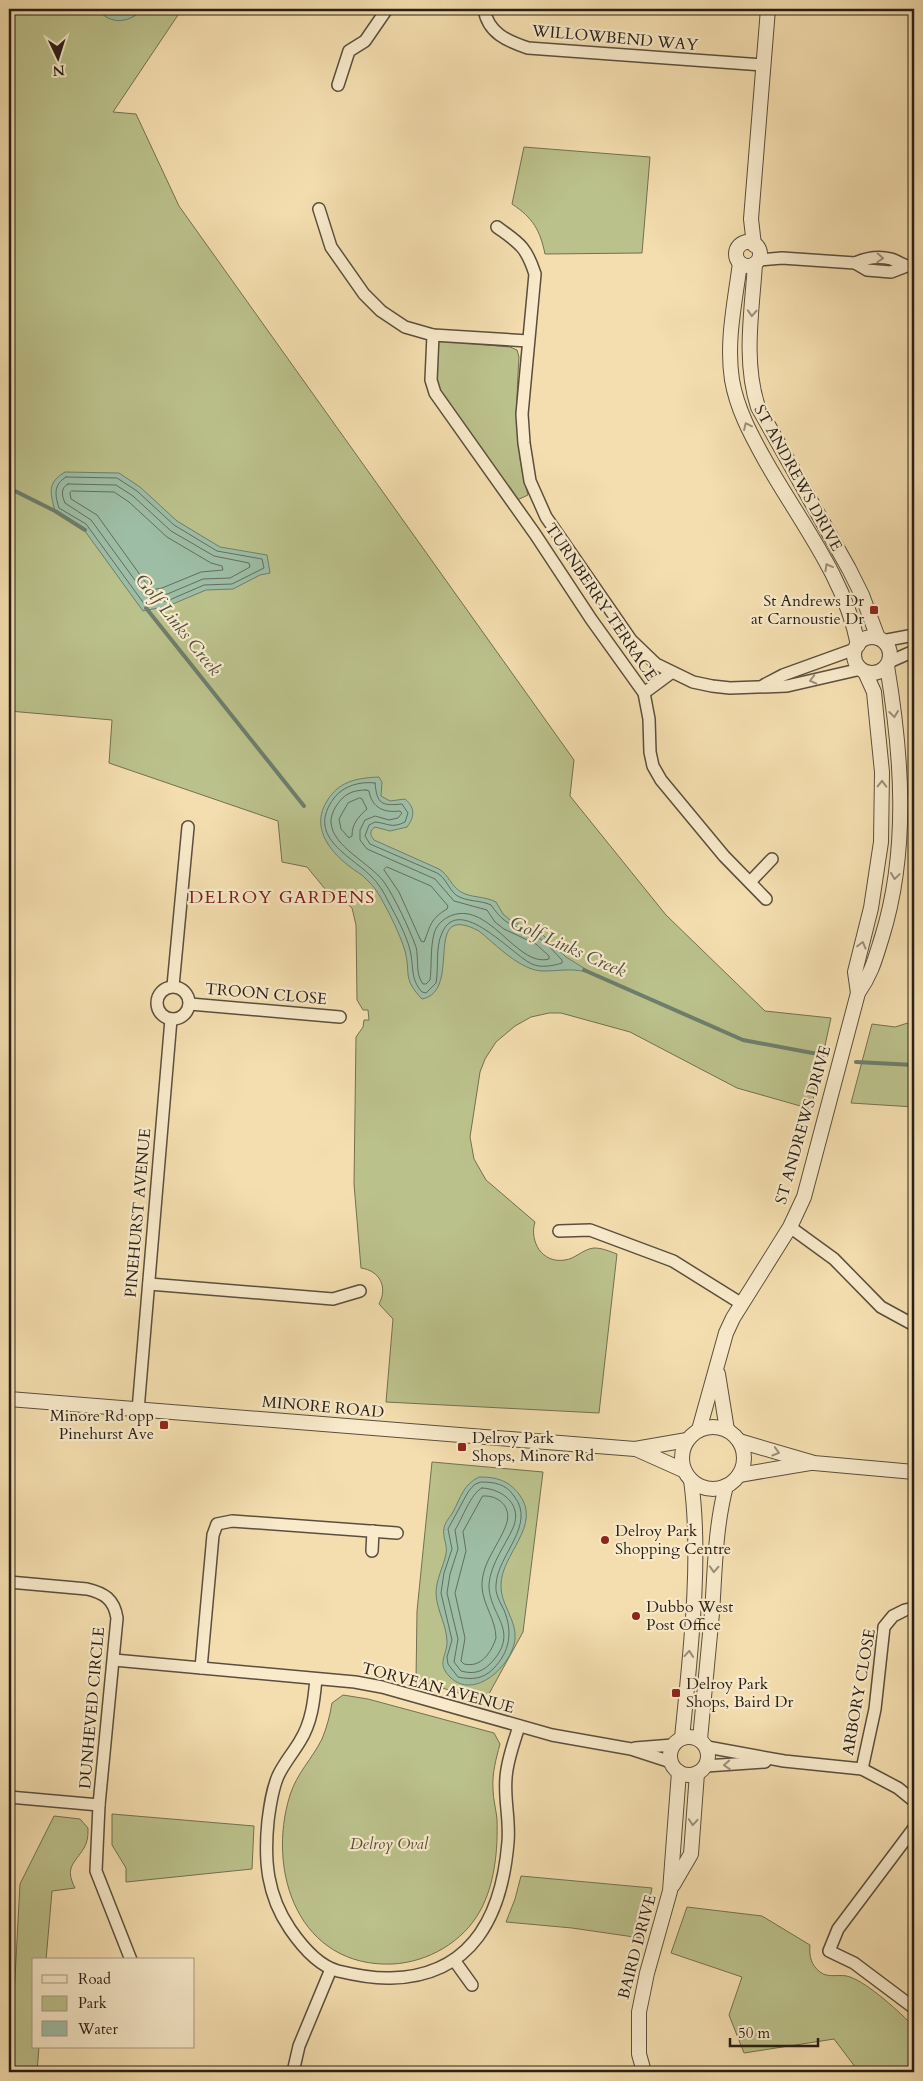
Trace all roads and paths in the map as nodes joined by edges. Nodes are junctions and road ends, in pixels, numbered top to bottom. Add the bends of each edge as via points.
1 (387, 9) edge
2 (484, 9) edge
3 (768, 9) edge
4 (763, 65) junction
5 (338, 85) dead end
6 (319, 209) dead end
7 (497, 227) dead end
8 (754, 253) junction
9 (740, 263) junction
10 (909, 267) edge
11 (433, 335) junction
12 (528, 341) junction
13 (914, 635) edge
14 (880, 640) junction
15 (857, 647) junction
16 (914, 651) edge
17 (888, 664) junction
18 (863, 671) junction
19 (671, 672) junction
20 (760, 686) junction
21 (644, 693) junction
22 (188, 827) dead end
23 (772, 859) dead end
24 (750, 882) junction
25 (766, 899) dead end
26 (173, 986) junction
27 (858, 993) junction
28 (190, 1004) junction
29 (340, 1017) dead end
30 (171, 1019) junction
31 (790, 1227) junction
32 (559, 1232) dead end
33 (149, 1284) junction
34 (360, 1291) dead end
35 (742, 1304) junction
36 (913, 1322) edge
37 (717, 1368) junction
38 (9, 1399) edge
39 (138, 1410) junction
40 (699, 1430) junction
41 (727, 1430) junction
42 (687, 1440) junction
43 (739, 1441) junction
44 (635, 1449) junction
45 (814, 1463) junction
46 (914, 1472) edge
47 (687, 1475) junction
48 (739, 1475) junction
49 (726, 1486) junction
50 (373, 1531) junction
51 (396, 1533) dead end
52 (372, 1551) dead end
53 (9, 1582) edge
54 (914, 1608) edge
55 (114, 1660) junction
56 (201, 1668) junction
57 (316, 1679) junction
58 (519, 1726) junction
59 (677, 1741) junction
60 (703, 1743) junction
61 (631, 1749) junction
62 (784, 1761) junction
63 (675, 1767) junction
64 (862, 1769) junction
65 (701, 1770) junction
66 (9, 1798) edge
67 (914, 1801) edge
68 (99, 1805) junction
69 (914, 1828) edge
70 (670, 1891) junction
71 (130, 1958) edge
72 (454, 1960) junction
73 (331, 1969) junction
74 (472, 1985) dead end
75 (914, 2008) edge
76 (293, 2072) edge
77 (644, 2072) edge

1 - 5 street via 365,41 349,50
2 - 4 street, WILLOWBEND WAY via 492,30 509,42 528,48
3 - 4 street
4 - 8 street via 750,219
6 - 11 street via 331,247 364,294 381,311 405,327
7 - 12 street via 529,254 534,274
8 - 9 street via 747,266
8 - 9 street, ST ANDREWS DRIVE via 736,253
8 - 10 street via 855,263 867,270 891,272
8 -> 14 street, ST ANDREWS DRIVE via 750,359 753,392 849,569
15 -> 9 street, ST ANDREWS DRIVE via 853,620 834,577 763,457 741,413 730,357
11 - 12 street
11 - 21 street, TURNBERRY TERRACE via 431,380 435,393
12 - 19 street via 522,414 526,465 536,498 551,525 631,640 656,664
13 - 14 street
14 - 15 street via 867,638
14 - 17 street via 889,650
15 - 18 street via 855,660
15 - 20 street
16 - 17 street
17 - 18 street via 877,673
17 -> 27 street, ST ANDREWS DRIVE via 900,771 900,844 890,912 870,975
18 -> 20 street via 787,686
27 -> 18 street, ST ANDREWS DRIVE via 855,972 871,908 881,842 882,772 874,692
19 - 20 street via 712,686
19 - 21 street
21 - 24 street, TURNBERRY TERRACE via 653,766 724,856
22 - 26 street
23 - 24 street
24 - 25 street, TURNBERRY TERRACE
26 - 28 street via 184,990
26 - 30 street via 161,992 157,1002 160,1012
27 - 31 street, ST ANDREWS DRIVE via 804,1197
28 - 29 street, TROON CLOSE
28 - 30 street via 186,1013
30 - 33 street, PINEHURST AVENUE
31 - 35 street, ST ANDREWS DRIVE
31 - 36 street via 834,1259 881,1306
32 - 35 street via 590,1230 673,1260
33 - 34 street via 334,1299
33 - 39 street, PINEHURST AVENUE
35 - 37 street, ST ANDREWS DRIVE via 726,1333
37 - 40 street, ST ANDREWS DRIVE
37 - 41 street, ST ANDREWS DRIVE
38 - 39 street, MINORE ROAD
39 - 44 street, MINORE ROAD
40 - 41 street via 708,1427
40 - 42 street
41 - 43 street
42 - 44 street, MINORE ROAD
42 - 47 street via 681,1460
43 -> 45 street
43 - 48 street via 744,1458
44 - 47 street, MINORE ROAD
45 - 46 street
45 - 48 street
47 - 49 street via 698,1486 708,1489
59 -> 47 street via 692,1609 696,1533
48 - 49 street
49 -> 60 street via 716,1536
50 - 51 street
50 - 52 street
50 - 56 street via 232,1521 217,1524 212,1535
53 - 55 street, DUNHEVED CIRCLE via 87,1589 106,1596 112,1602 117,1618
54 - 64 street, ARBORY CLOSE via 893,1616 884,1627 875,1709
55 - 56 street, TORVEAN AVENUE
55 - 68 street, DUNHEVED CIRCLE
56 - 57 street, TORVEAN AVENUE
57 - 58 street, TORVEAN AVENUE via 382,1687
57 - 73 street via 312,1714 307,1727 273,1790 266,1861 274,1900 284,1919 296,1937
58 - 61 street, TORVEAN AVENUE via 578,1741
58 - 72 street via 505,1780 508,1840 500,1894 476,1938
59 - 60 street via 688,1736
59 - 61 street, TORVEAN AVENUE
59 - 63 street via 670,1756
60 - 62 street
60 - 65 street via 708,1760
61 - 63 street, TORVEAN AVENUE
62 - 64 street
62 -> 65 street
63 - 65 street via 688,1775
63 - 70 street, BAIRD DRIVE
64 - 67 street via 898,1788
65 -> 70 street, BAIRD DRIVE via 691,1854
66 - 68 street, DUNHEVED CIRCLE
68 - 71 street via 96,1871
69 - 75 street via 838,1929 829,1951 854,1963
70 - 77 street, BAIRD DRIVE via 646,1973 639,2012 639,2054
72 - 73 street via 425,1973 390,1978
72 - 74 street
73 - 76 street via 299,2046

